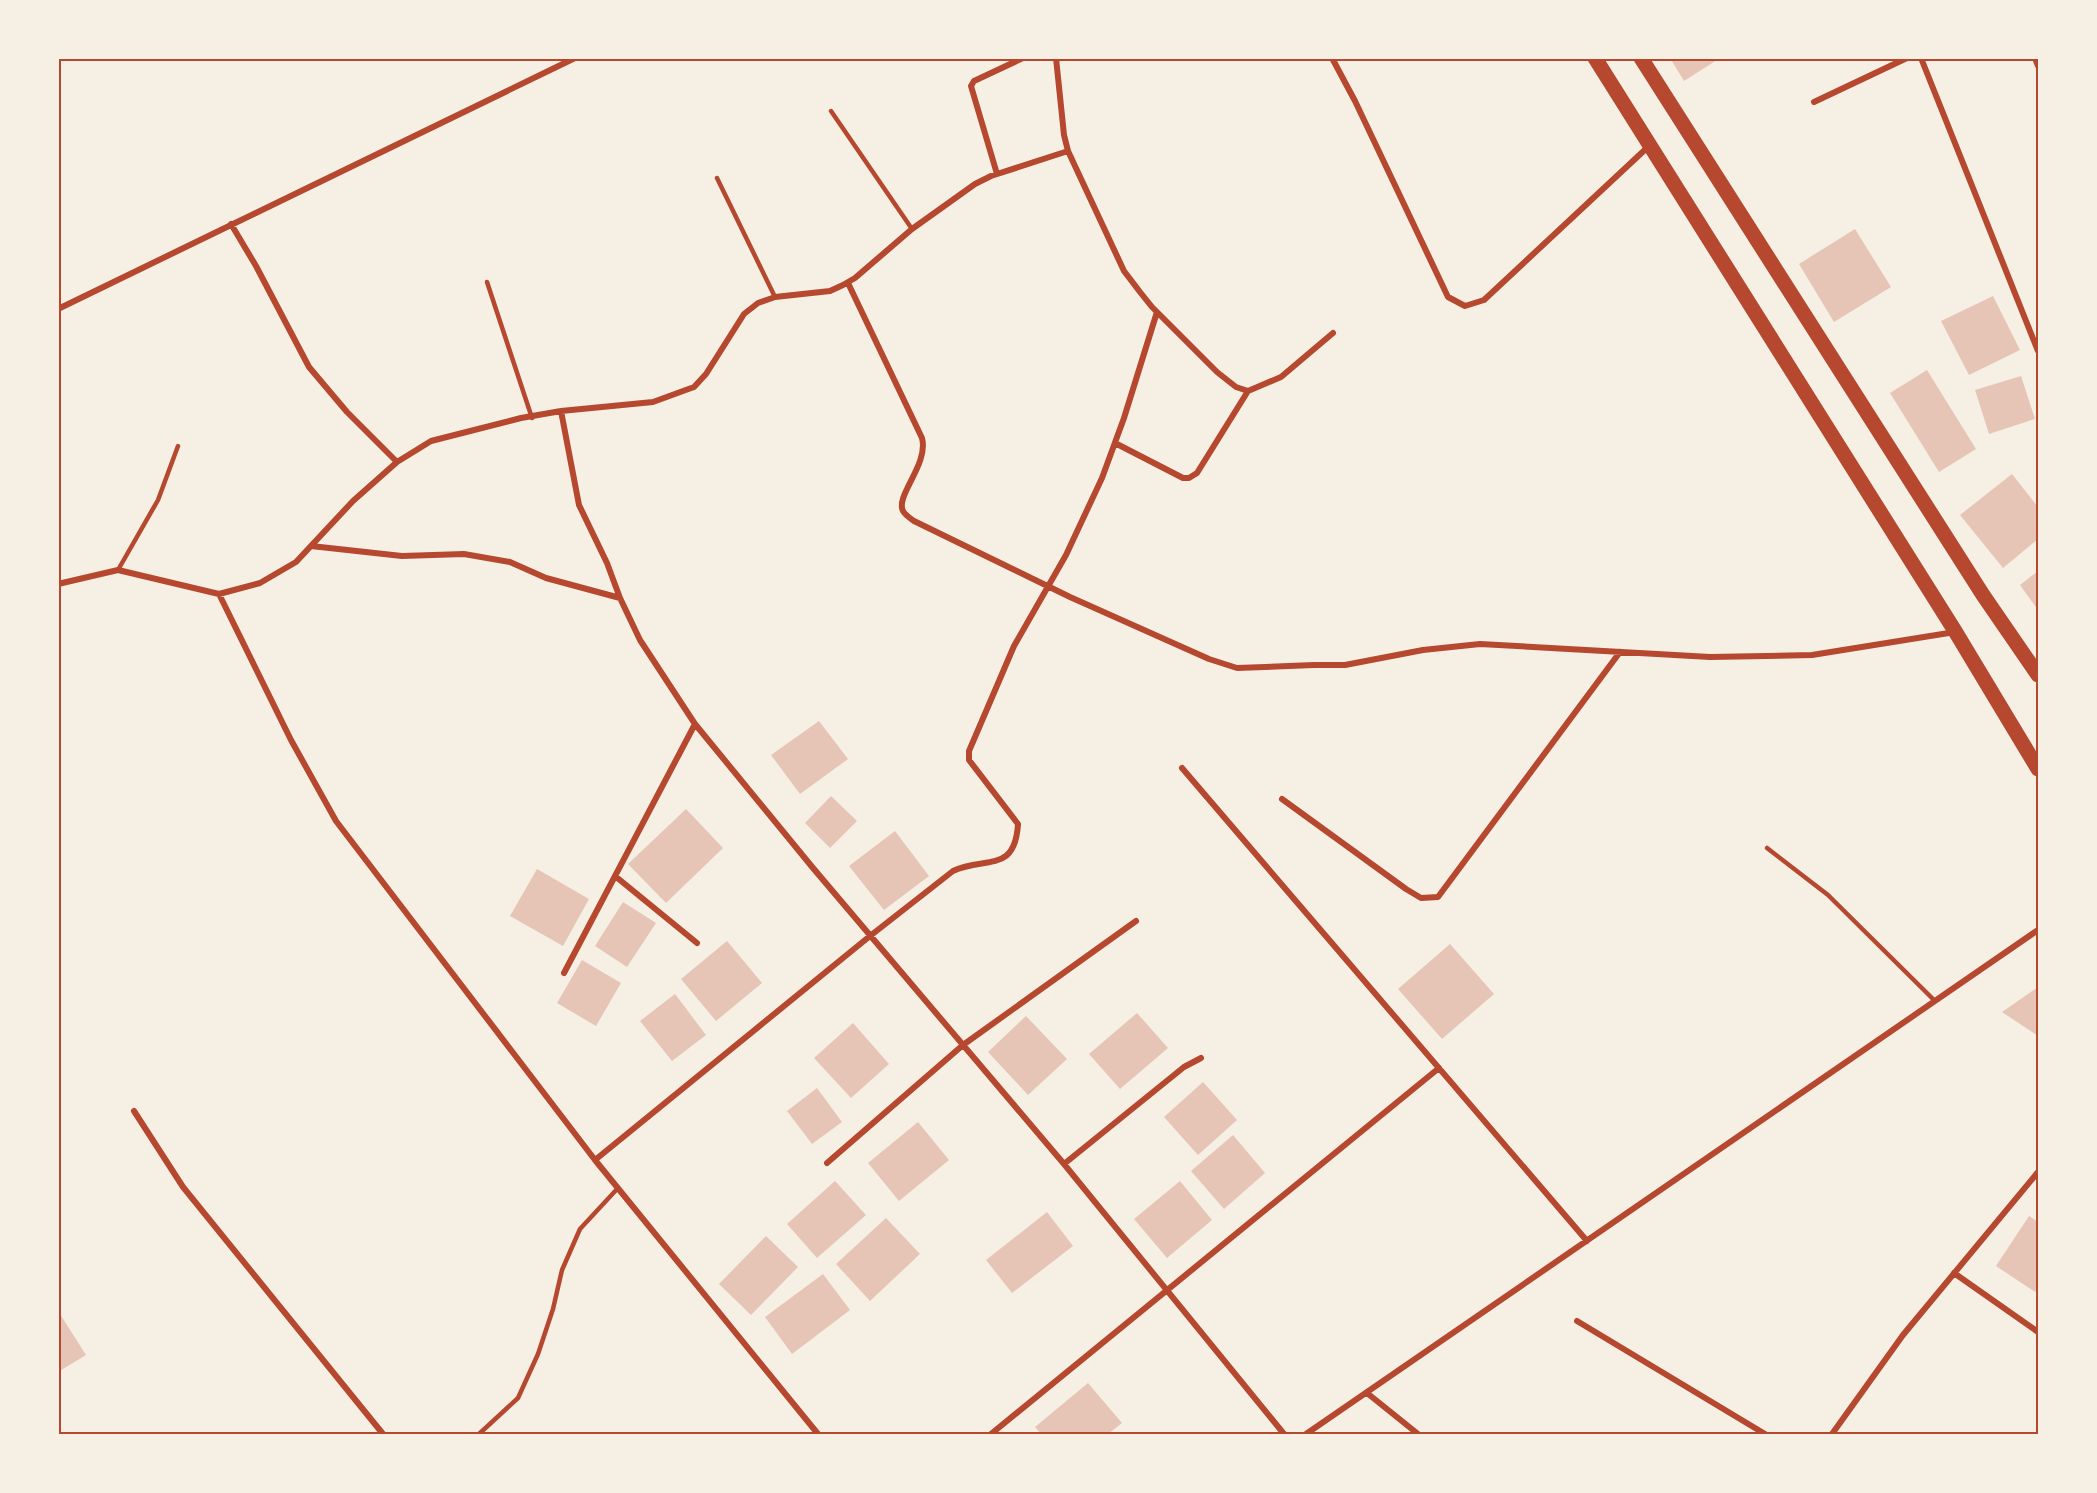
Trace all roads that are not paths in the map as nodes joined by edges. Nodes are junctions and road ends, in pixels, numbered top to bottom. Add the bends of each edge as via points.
1 (575, 58) edge
2 (1023, 58) edge
3 (1056, 58) edge
4 (1332, 58) edge
5 (1595, 58) edge
6 (1641, 58) edge
7 (1907, 58) edge
8 (1921, 58) edge
9 (2035, 58) edge
10 (2038, 66) edge
11 (1814, 102) dead end
12 (831, 111) dead end
13 (1649, 146) junction
14 (1068, 152) junction
15 (997, 174) junction
16 (717, 178) dead end
17 (231, 224) junction
18 (912, 229) junction
19 (487, 282) dead end
20 (848, 282) junction
21 (775, 297) junction
22 (58, 309) edge
23 (1157, 312) junction
24 (1333, 333) dead end
25 (2038, 351) edge
26 (1248, 391) junction
27 (561, 411) junction
28 (532, 418) junction
29 (1115, 443) junction
30 (178, 446) dead end
31 (397, 462) junction
32 (312, 546) junction
33 (118, 570) junction
34 (58, 584) edge
35 (1048, 586) junction
36 (219, 594) junction
37 (620, 598) junction
38 (1955, 632) junction
39 (1620, 652) junction
40 (2038, 675) edge
41 (695, 724) junction
42 (1182, 768) dead end
43 (2038, 768) edge
44 (1282, 799) dead end
45 (1767, 848) dead end
46 (615, 876) junction
47 (1136, 921) dead end
48 (2038, 930) edge
49 (870, 936) junction
50 (696, 943) dead end
51 (564, 973) dead end
52 (1935, 1001) junction
53 (963, 1045) junction
54 (1201, 1058) dead end
55 (1439, 1068) junction
56 (134, 1111) dead end
57 (595, 1160) junction
58 (826, 1163) dead end
59 (1065, 1164) junction
60 (2038, 1172) edge
61 (618, 1188) junction
62 (1587, 1242) junction
63 (1954, 1273) junction
64 (1166, 1289) junction
65 (1576, 1321) dead end
66 (2038, 1332) edge
67 (1366, 1393) junction
68 (383, 1434) edge
69 (479, 1434) edge
70 (818, 1434) edge
71 (991, 1434) edge
72 (1284, 1434) edge
73 (1306, 1434) edge
74 (1418, 1434) edge
75 (1765, 1434) edge
76 (1832, 1434) edge

1 - 17 street
2 - 15 street via 971,86
3 - 14 street
4 - 13 street via 1448,297 1464,306 1484,300
5 - 13 main road
6 - 40 main road via 1977,586
7 - 11 street
8 - 25 street
9 - 10 street
12 - 18 lane
13 - 38 main road
14 - 15 street
14 - 23 street via 1124,272
15 - 18 street via 975,184
16 - 21 lane
17 - 22 street
17 - 31 street via 309,367
18 - 20 street
19 - 28 lane
20 - 21 street via 830,291
20 - 35 street via 925,447 903,498 903,513
21 - 27 street via 744,314 694,387 653,402
23 - 26 street via 1217,372
23 - 29 street
24 - 26 street via 1281,377
26 - 29 street via 1197,473 1189,478
27 - 28 street
27 - 37 street via 579,505
28 - 31 street via 431,441
29 - 35 street via 1066,555
30 - 33 lane via 158,500
31 - 32 street via 353,501
32 - 36 street via 296,562 260,583
32 - 37 street via 402,556 464,554 510,562 546,578
33 - 34 street
33 - 36 street
35 - 39 street via 1237,668 1345,665 1480,644
35 - 49 street via 1014,646 969,751 969,760 1018,824 1017,839 1009,854 993,863 953,871
36 - 57 street via 336,821
37 - 41 street via 640,640
38 - 39 street via 1812,655 1710,657
38 - 43 main road
39 - 44 street via 1438,897 1421,898 1413,893
41 - 46 street
41 - 49 street
42 - 55 street
45 - 52 lane via 1828,895
46 - 50 street
46 - 51 street
47 - 53 street
48 - 52 street
49 - 53 street
49 - 57 street
52 - 62 street
53 - 58 street
53 - 59 street
54 - 59 street
55 - 62 street
55 - 64 street
56 - 68 street via 183,1187
57 - 61 street
59 - 64 street
60 - 63 street
61 - 69 lane via 580,1228 562,1270 538,1354 518,1398
61 - 70 street
62 - 67 street
63 - 66 street
63 - 76 street via 1902,1335
64 - 71 street
64 - 72 street
65 - 75 street
67 - 73 street
67 - 74 street

